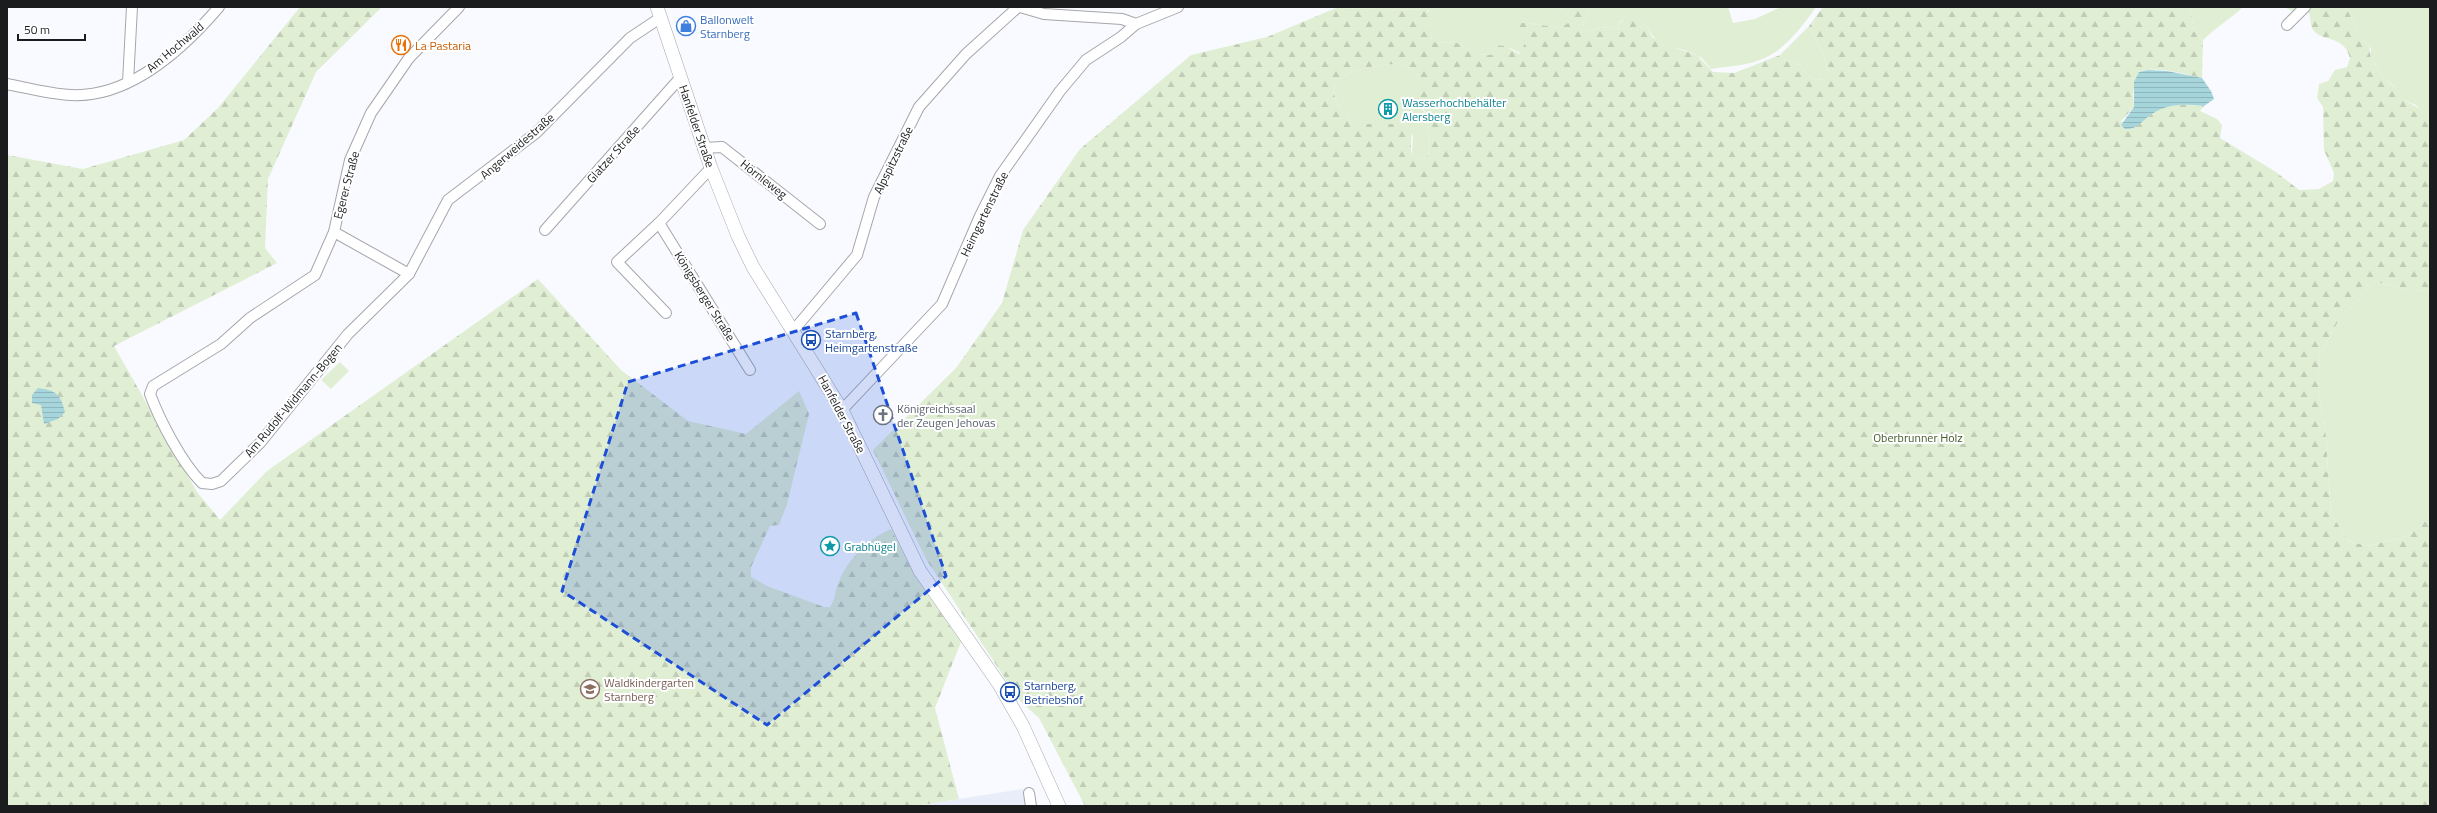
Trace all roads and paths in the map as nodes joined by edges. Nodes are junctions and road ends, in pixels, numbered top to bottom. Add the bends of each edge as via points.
1 (132, 7) edge
2 (219, 7) edge
3 (459, 7) edge
4 (1019, 7) edge
5 (1178, 7) edge
6 (2306, 7) edge
7 (659, 11) edge
8 (1136, 24) junction
9 (2287, 25) dead end
10 (680, 78) junction
11 (128, 82) junction
12 (7, 84) edge
13 (703, 148) junction
14 (711, 168) junction
15 (659, 222) junction
16 (820, 224) dead end
17 (545, 230) dead end
18 (334, 232) junction
19 (409, 274) junction
20 (315, 275) joint
21 (394, 288) joint
22 (666, 313) dead end
23 (793, 331) junction
24 (750, 370) dead end
25 (842, 410) junction
26 (1029, 793) dead end
27 (1031, 806) edge
28 (1059, 806) edge

1 - 11 street
2 - 11 street, Am Hochwald via 161,62
3 - 18 street, Egerer Straße via 409,58 371,114 350,160
4 - 8 street via 1044,14 1122,20
4 - 23 street, Alpspitzstraße via 966,54 919,107 874,197 857,255
5 - 8 street, Heimgartenstraße
6 - 9 street
7 - 10 street, Hanfelder Straße
7 - 19 street, Angerweidestraße via 536,133 448,200
8 - 25 street, Heimgartenstraße via 1086,60 1060,91 1000,176 942,304
10 - 13 street, Hanfelder Straße
10 - 17 street, Glatzer Straße
11 - 12 street, Am Hochwald via 108,90 71,95
13 - 14 street, Hanfelder Straße
13 - 16 street, Hörnleweg via 722,146
14 - 15 street
14 - 23 street, Hanfelder Straße via 753,267
15 - 22 street via 617,262
15 - 24 street, Königsberger Straße
18 - 19 street
18 - 20 street, Egerer Straße
19 - 21 street, Angerweidestraße
20 - 21 street, Am Rudolf-Widmann-Bogen via 250,318 221,344 153,386 150,394 154,404 182,457 202,482 212,484 221,481 260,443 331,352
23 - 25 street, Hanfelder Straße
25 - 28 street, Hanfelder Straße via 920,571 1000,684 1023,726
26 - 27 street

